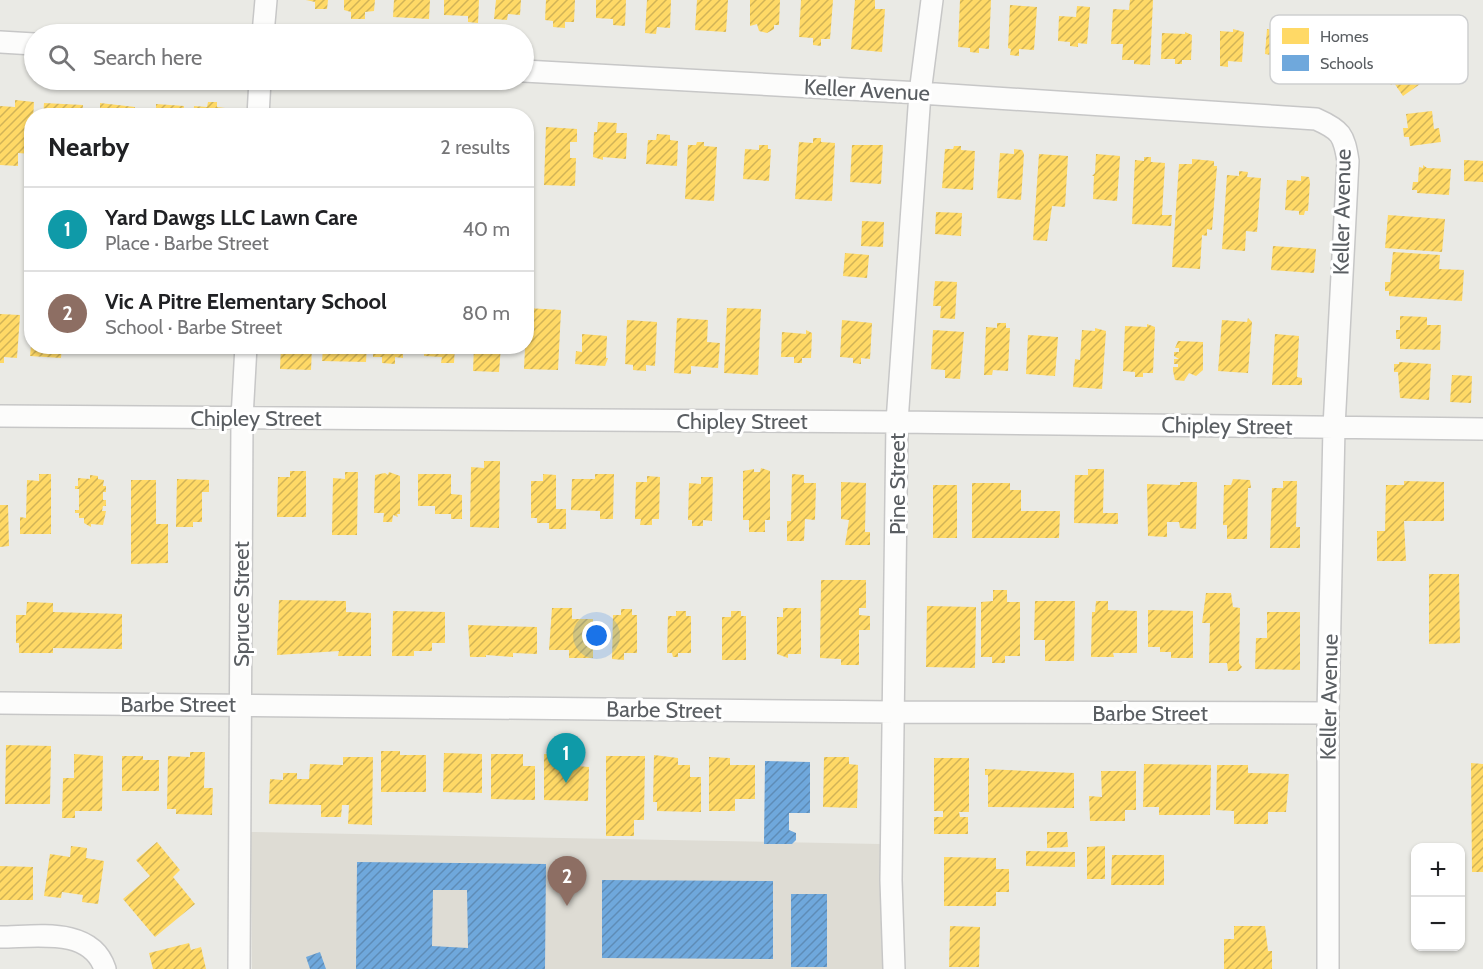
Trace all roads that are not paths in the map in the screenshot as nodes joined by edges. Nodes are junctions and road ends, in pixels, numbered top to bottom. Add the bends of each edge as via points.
1 (266, 0) edge
2 (932, 0) edge
3 (264, 24) edge
4 (0, 42) edge
5 (24, 43) edge
6 (534, 72) edge
7 (259, 90) edge
8 (920, 93) junction
9 (258, 108) edge
10 (246, 354) edge
11 (0, 416) edge
12 (242, 418) junction
13 (897, 422) junction
14 (1334, 428) junction
15 (1483, 429) edge
16 (0, 703) edge
17 (240, 705) junction
18 (895, 712) junction
19 (1328, 713) junction
20 (0, 937) edge
21 (105, 969) edge
22 (239, 969) edge
23 (894, 969) edge
24 (1328, 969) edge

1 - 3 street
2 - 8 street, Pine Street
4 - 5 street
6 - 8 street, Keller Avenue
7 - 9 street
8 - 13 street, Pine Street
8 - 14 street, Keller Avenue via 1316,119 1334,127 1345,140 1348,161
10 - 12 street, Spruce Street
11 - 12 street, Chipley Street
12 - 13 street, Chipley Street
12 - 17 street, Spruce Street
13 - 14 street, Chipley Street
13 - 18 street, Pine Street
14 - 15 street, Chipley Street
14 - 19 street, Keller Avenue
16 - 17 street, Barbe Street
17 - 18 street, Barbe Street
17 - 22 street, Spruce Street
18 - 19 street, Barbe Street
18 - 23 street, Pine Street via 891,880
19 - 24 street, Keller Avenue
20 - 21 street via 66,937 82,941 93,949

